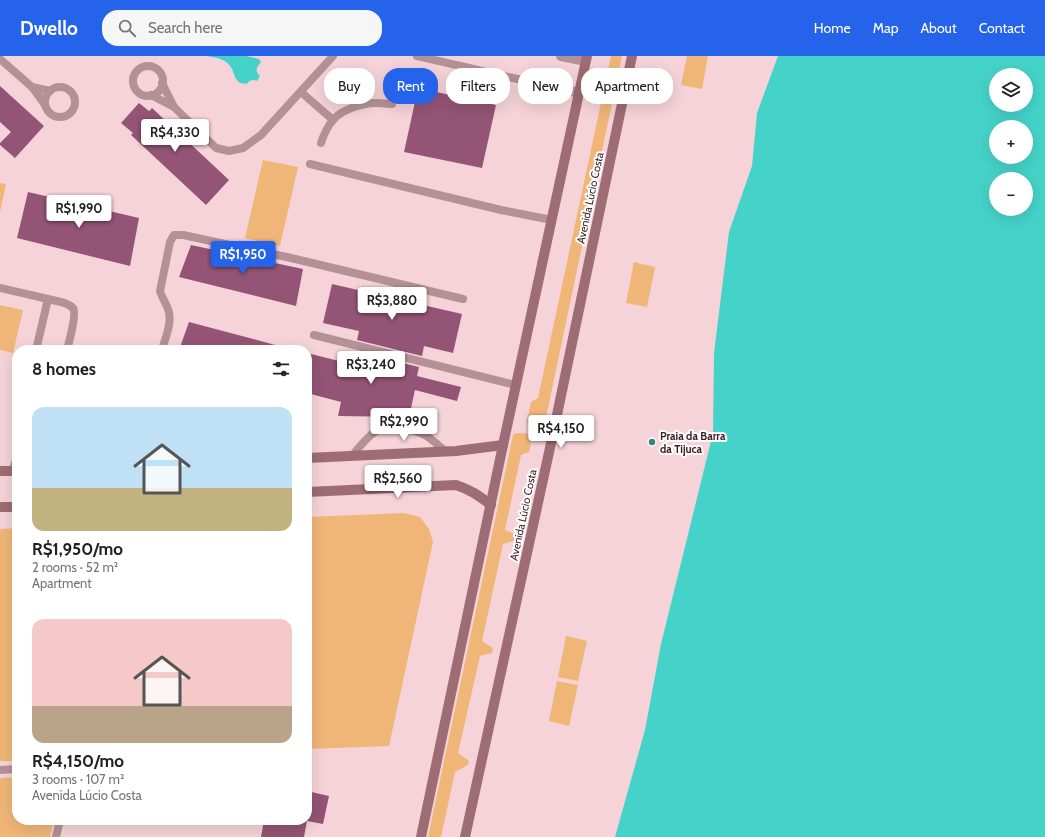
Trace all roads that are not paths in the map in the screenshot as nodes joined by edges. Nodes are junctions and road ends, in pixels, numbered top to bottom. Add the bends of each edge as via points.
1 (333, 56) edge
2 (417, 56) edge
3 (561, 56) edge
4 (632, 56) edge
5 (0, 59) edge
6 (586, 59) edge
7 (518, 79) edge
8 (162, 83) junction
9 (32, 88) junction
10 (50, 91) junction
11 (301, 92) junction
12 (573, 92) edge
13 (579, 93) junction
14 (151, 95) junction
15 (383, 103) edge
16 (45, 105) junction
17 (174, 107) junction
18 (333, 120) junction
19 (321, 142) dead end
20 (310, 164) dead end
21 (552, 220) junction
22 (0, 288) edge
23 (48, 299) junction
24 (464, 300) dead end
25 (314, 335) dead end
26 (37, 345) edge
27 (68, 345) edge
28 (163, 345) edge
29 (516, 385) junction
30 (503, 445) junction
31 (445, 451) junction
32 (352, 456) junction
33 (312, 458) edge
34 (0, 471) edge
35 (12, 471) edge
36 (312, 492) edge
37 (491, 505) junction
38 (0, 507) edge
39 (12, 507) edge
40 (12, 769) edge
41 (0, 770) edge
42 (59, 825) edge
43 (56, 837) edge
44 (421, 837) edge
45 (465, 837) edge

1 - 11 lane
2 - 7 lane
3 - 6 street
4 - 45 main road, Avenida Lúcio Costa
5 - 9 lane
6 - 13 main road
8 - 14 lane via 158,92
8 - 14 lane via 161,74 154,68 144,67 136,72 133,80 136,90 144,95
8 - 17 lane
9 - 10 lane
9 - 16 lane
10 - 16 lane via 45,99
10 - 16 lane via 59,86 68,88 75,95 76,105 70,114 60,118 50,114
11 - 17 lane via 261,135 243,148 229,150 216,148
11 - 18 lane
12 - 13 street
13 - 21 main road
14 - 17 lane
15 - 18 lane via 363,104
18 - 19 lane via 324,132
20 - 21 lane
21 - 29 main road
22 - 23 lane
23 - 26 lane
23 - 27 lane via 73,308 74,320
24 - 28 lane via 291,258 178,234 174,235 170,242 160,292 170,316
25 - 29 lane
29 - 30 main road
30 - 31 main road
30 - 37 main road
31 - 32 main road
31 - 32 lane via 426,435 404,428 392,428 377,431 367,438
32 - 33 main road
34 - 35 main road
36 - 37 main road via 456,485 477,494
37 - 44 main road
38 - 39 main road
40 - 41 lane
42 - 43 lane

